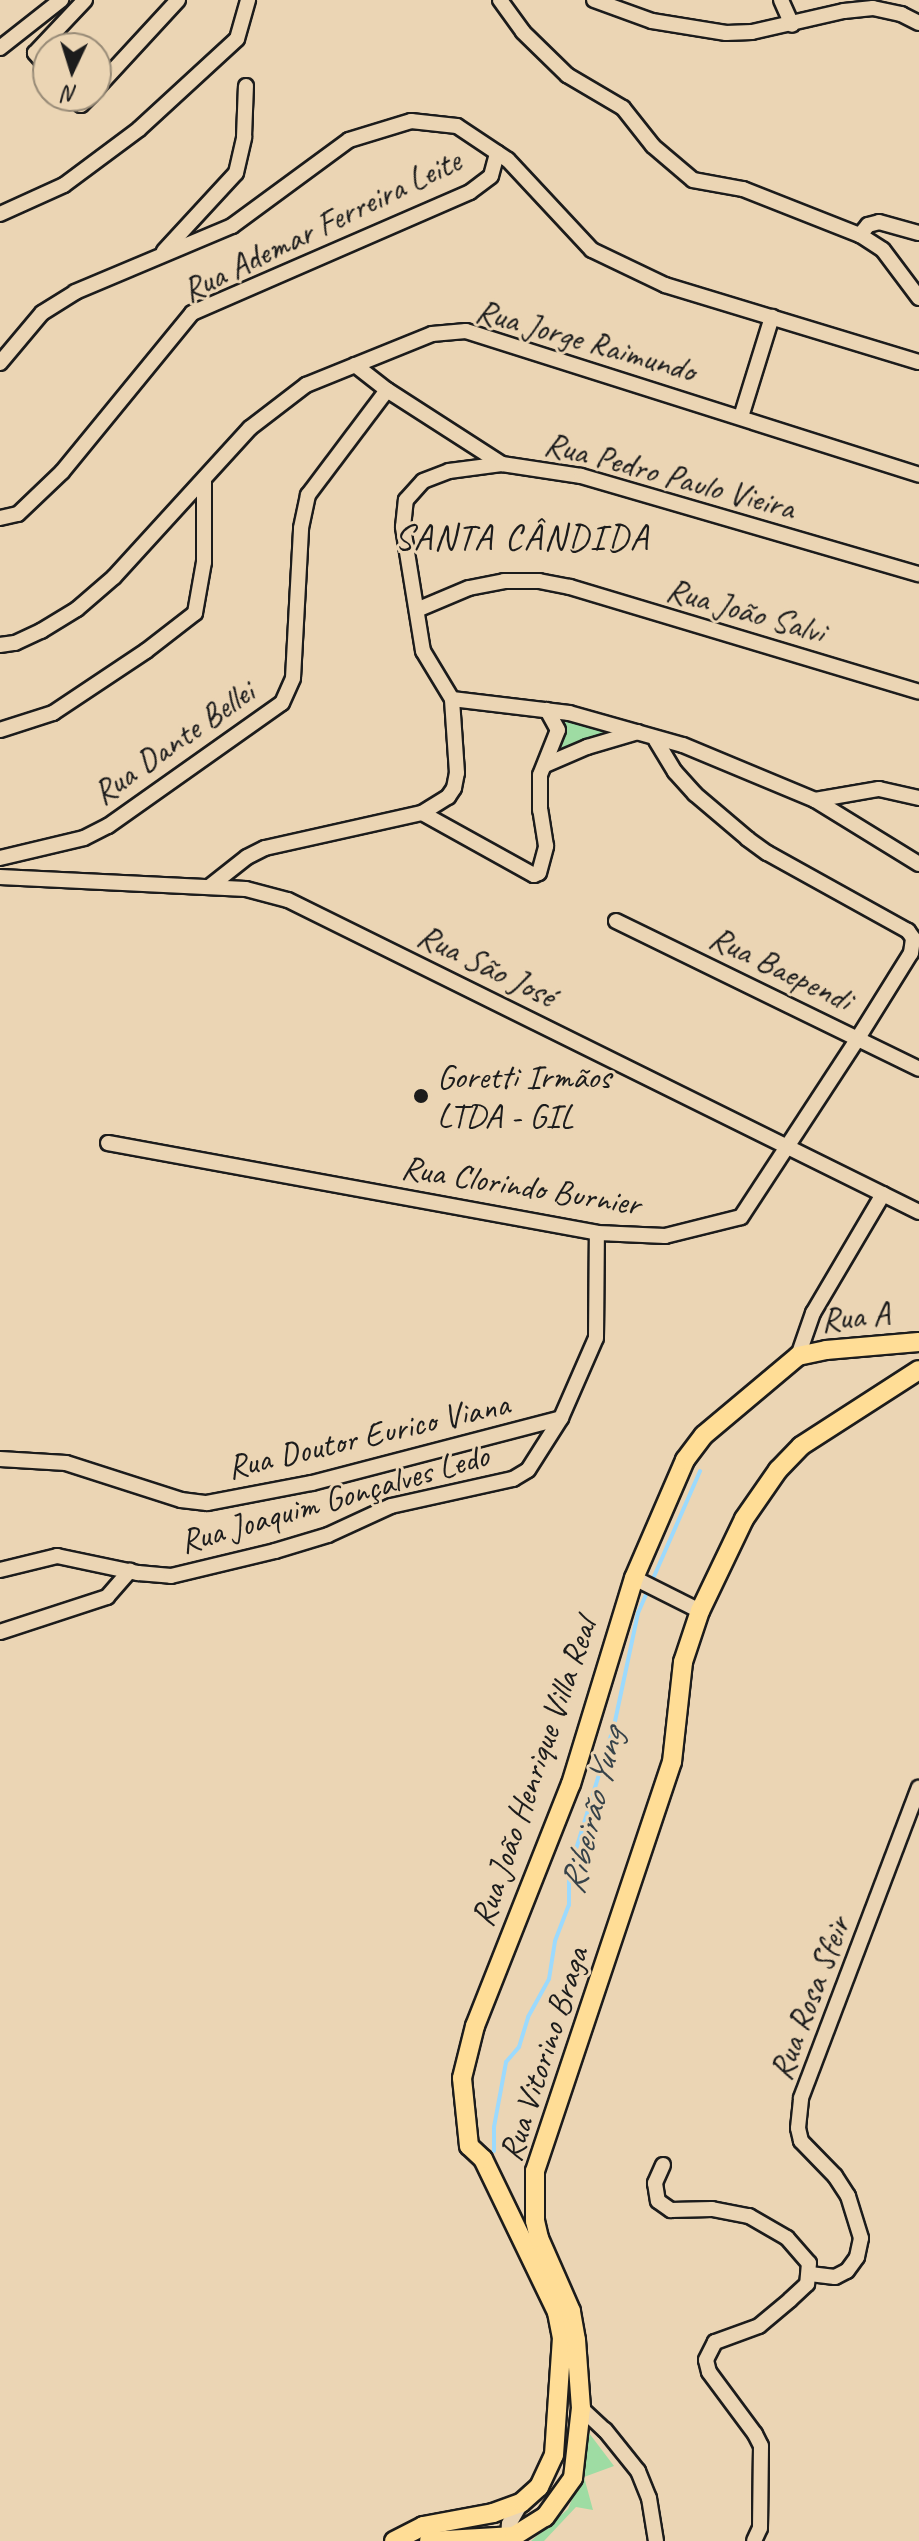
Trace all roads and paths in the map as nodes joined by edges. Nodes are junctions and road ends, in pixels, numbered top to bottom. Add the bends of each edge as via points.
1 (61, 0) edge
2 (85, 0) edge
3 (178, 0) edge
4 (248, 0) edge
5 (500, 0) edge
6 (594, 0) edge
7 (781, 0) edge
8 (919, 23) edge
9 (792, 25) junction
10 (55, 32) edge
11 (0, 48) edge
12 (112, 72) edge
13 (246, 86) dead end
14 (497, 153) junction
15 (0, 214) edge
16 (919, 233) edge
17 (860, 235) junction
18 (161, 254) junction
19 (919, 298) edge
20 (772, 317) junction
21 (919, 362) edge
22 (0, 363) edge
23 (355, 365) junction
24 (387, 390) junction
25 (741, 417) junction
26 (502, 464) junction
27 (919, 475) edge
28 (204, 481) junction
29 (0, 518) edge
30 (919, 574) edge
31 (419, 609) junction
32 (0, 645) edge
33 (919, 692) edge
34 (452, 699) junction
35 (547, 710) junction
36 (0, 730) edge
37 (640, 732) junction
38 (656, 740) junction
39 (545, 765) junction
40 (919, 798) edge
41 (815, 800) junction
42 (422, 813) junction
43 (0, 858) edge
44 (919, 864) edge
45 (0, 877) edge
46 (209, 887) junction
47 (616, 921) dead end
48 (858, 1038) junction
49 (919, 1069) edge
50 (108, 1143) dead end
51 (788, 1147) junction
52 (883, 1194) junction
53 (919, 1212) edge
54 (597, 1233) junction
55 (808, 1327) junction
56 (919, 1343) edge
57 (826, 1350) junction
58 (798, 1356) junction
59 (916, 1374) edge
60 (561, 1418) junction
61 (0, 1459) edge
62 (0, 1570) edge
63 (130, 1571) junction
64 (638, 1579) junction
65 (700, 1611) junction
66 (0, 1632) edge
67 (919, 1788) edge
68 (663, 2165) dead end
69 (810, 2274) junction
70 (581, 2408) junction
71 (521, 2503) junction
72 (508, 2539) edge
73 (394, 2541) edge
74 (429, 2541) edge
75 (656, 2541) edge
76 (754, 2541) edge

1 - 11 street
2 - 10 street
3 - 12 street
4 - 15 street via 237,39 139,129 64,185
5 - 17 street via 523,32 567,75 623,108 653,146 693,180 743,189
6 - 9 street via 652,21 726,33
7 - 9 street
8 - 9 street via 873,8
13 - 18 street via 236,173
14 - 18 street via 457,126 411,121 375,129 349,140 232,226
14 - 20 street via 592,250 665,285
14 - 29 street, Rua Ademar Ferreira Leite via 491,176 470,192 192,313 62,472 18,514
16 - 17 street via 879,222
17 - 19 street via 883,250
18 - 22 street via 75,292 42,313
20 - 21 street
20 - 25 street
23 - 24 street
23 - 25 street, Rua Jorge Raimundo via 432,334 466,331
23 - 28 street, Rua Jorge Raimundo via 306,385 261,419
24 - 26 street
24 - 43 street, Rua Dante Bellei via 308,495 301,528 293,678 282,703 108,826 84,838
25 - 27 street, Rua Jorge Raimundo
26 - 30 street, Rua Pedro Paulo Vieira via 581,476
26 - 31 street, Rua Pedro Paulo Vieira via 436,475 406,500 403,527
28 - 32 street, Rua Jorge Raimundo via 77,609 41,631
28 - 36 street via 204,562 195,613 53,713
31 - 33 street, Rua João Salvi via 469,588 539,581
31 - 34 street, Rua Pedro Paulo Vieira via 423,651
34 - 35 street
34 - 42 street, Rua Pedro Paulo Vieira via 454,788
35 - 37 street
35 - 39 street via 558,730
37 - 38 street
37 - 39 street
38 - 41 street via 683,745
38 - 48 street, Rua Clorindo Burnier via 695,794 748,839 913,938 911,953
39 - 42 street via 539,789 546,846 534,875
40 - 41 street via 879,789
41 - 44 street
42 - 46 street, Rua Pedro Paulo Vieira via 265,848
45 - 46 street, Rua São José
46 - 51 street, Rua São José via 246,889 288,900
47 - 48 street, Rua Baependi
48 - 49 street, Rua Baependi
48 - 51 street, Rua Clorindo Burnier
50 - 54 street, Rua Clorindo Burnier
51 - 52 street, Rua São José
51 - 54 street, Rua Clorindo Burnier via 741,1217 665,1236
52 - 53 street, Rua São José
52 - 55 street
54 - 60 street, Rua Doutor Eurico Viana via 596,1338
55 - 57 street
55 - 58 street
56 - 57 main road, Rua A
57 - 58 main road, Rua A
58 - 64 main road, Rua João Henrique Villa Real via 693,1449
59 - 65 main road, Rua Vitorino Braga via 801,1446 778,1470 744,1519
60 - 61 street, Rua Doutor Eurico Viana via 312,1483 207,1503 181,1500 66,1463
60 - 63 street, Rua Joaquim Gonçalves Ledo via 538,1459 513,1479 391,1506 328,1535 249,1558 171,1576
62 - 63 street, Rua Joaquim Gonçalves Ledo via 57,1556
63 - 66 street via 107,1597
64 - 65 street
64 - 71 main road, Rua João Henrique Villa Real via 571,1784 475,2026 462,2078 469,2146 483,2159 540,2276 562,2338 556,2442 547,2473
65 - 70 main road, Rua Vitorino Braga via 683,1662 672,1762 535,2171 535,2221 571,2311
67 - 69 street, Rua Rosa Sfeir via 801,2098 801,2141 848,2196 861,2238 847,2271 835,2277
68 - 69 street via 655,2183 658,2201 671,2210 721,2209 749,2216 787,2238 803,2254
69 - 76 street via 800,2291 759,2326 715,2342 706,2360 761,2446 760,2528
70 - 72 main road, Rua Vitorino Braga via 573,2478 545,2517
70 - 75 street via 638,2471
71 - 72 street
71 - 73 main road via 423,2526
72 - 74 main road

